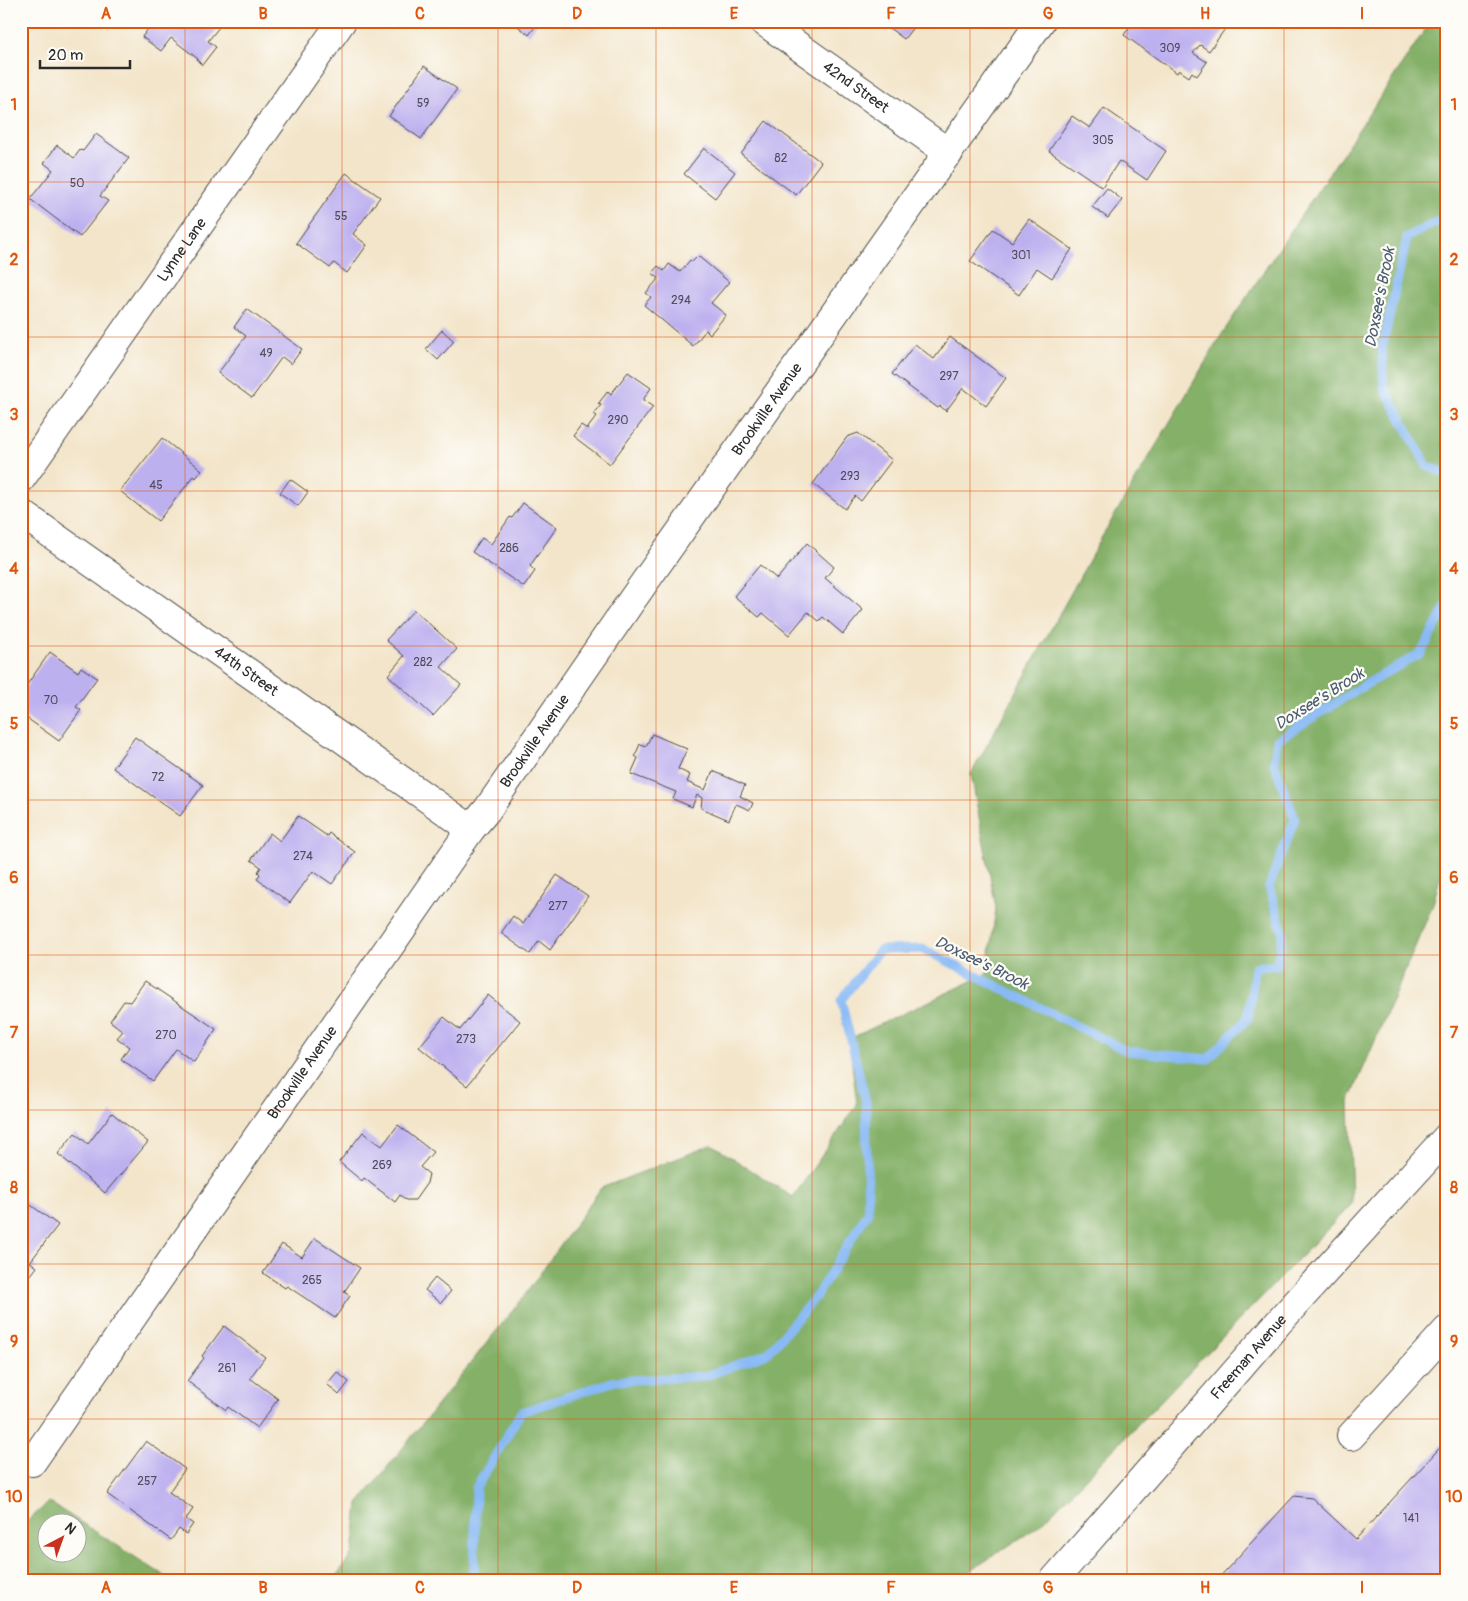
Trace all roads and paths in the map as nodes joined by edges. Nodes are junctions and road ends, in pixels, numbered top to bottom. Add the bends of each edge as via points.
1 (342, 21) edge
2 (763, 21) edge
3 (1041, 21) edge
4 (949, 153) junction
5 (21, 479) edge
6 (21, 513) edge
7 (471, 829) junction
8 (1447, 1137) edge
9 (1447, 1330) edge
10 (1350, 1436) dead end
11 (32, 1462) dead end
12 (1054, 1580) edge

1 - 5 street, Lynne Lane
2 - 4 street, 42nd Street
3 - 4 street, Brookville Avenue
4 - 7 street, Brookville Avenue
6 - 7 street, 44th Street
7 - 11 street, Brookville Avenue
8 - 12 street, Freeman Avenue
9 - 10 street

